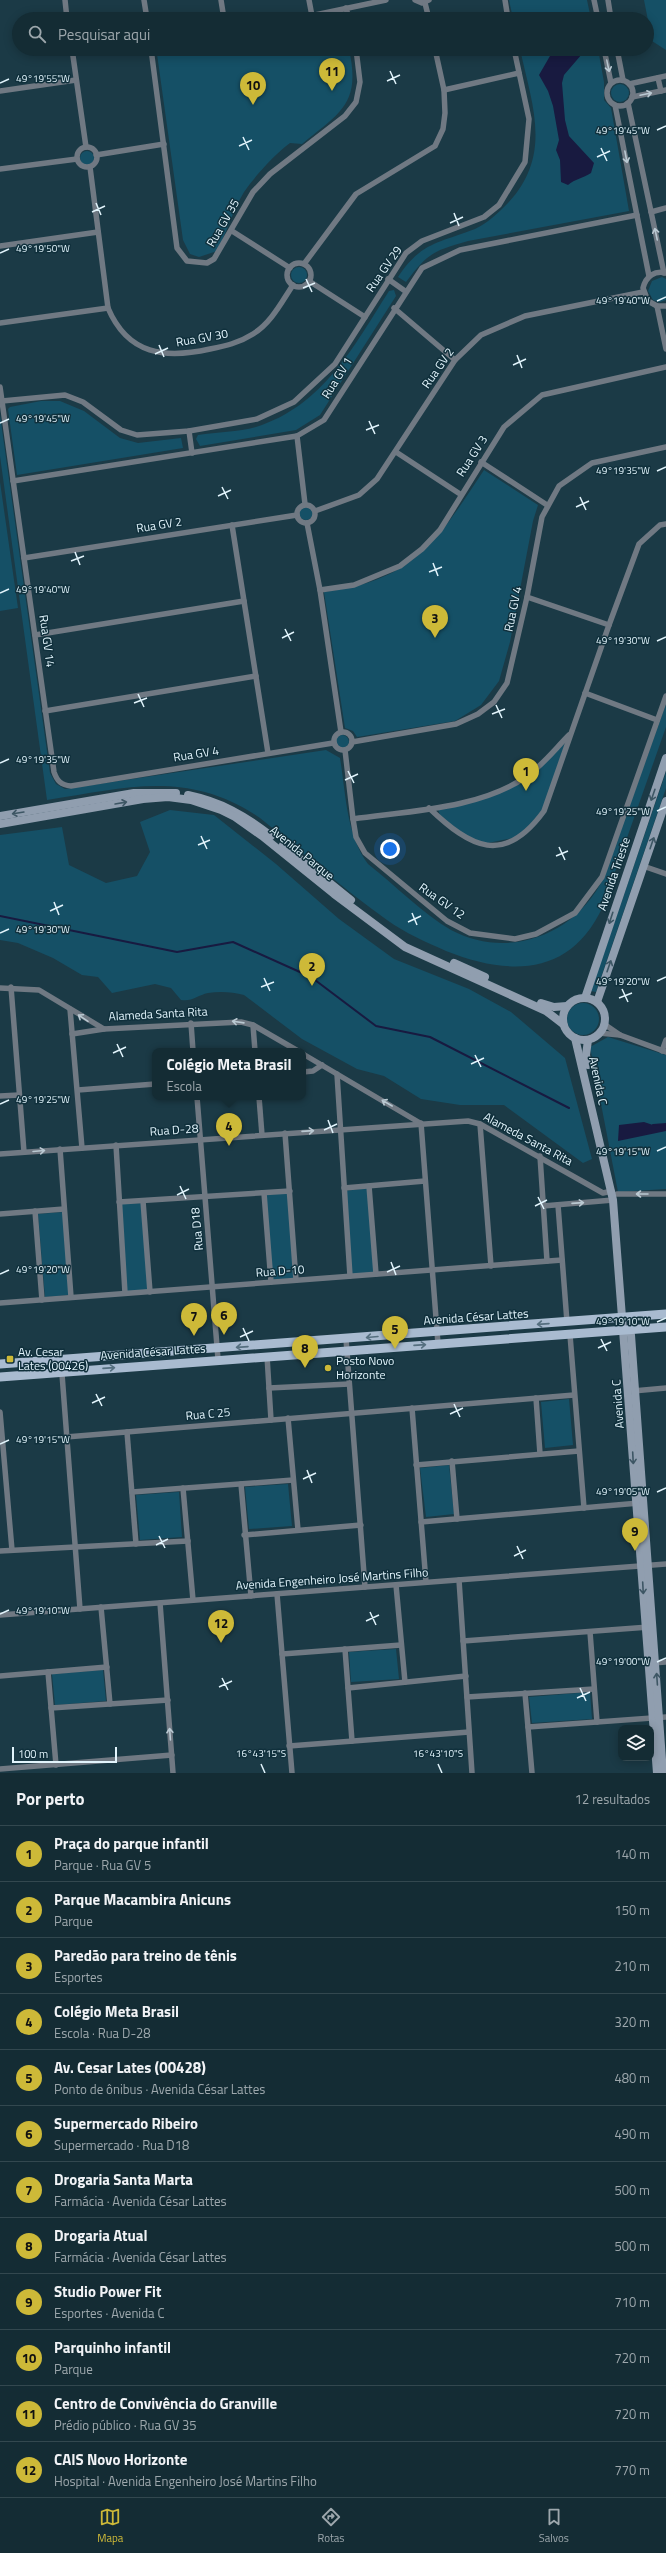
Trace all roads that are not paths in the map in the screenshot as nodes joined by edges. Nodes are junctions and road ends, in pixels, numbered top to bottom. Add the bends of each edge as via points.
1 (65, 0) edge
2 (144, 0) edge
3 (221, 0) edge
4 (309, 0) edge
5 (386, 0) edge
6 (415, 0) edge
7 (504, 0) edge
8 (594, 0) edge
9 (608, 0) edge
10 (427, 1) edge
11 (346, 8) junction
12 (66, 12) edge
13 (146, 12) edge
14 (223, 12) edge
15 (311, 12) edge
16 (329, 12) edge
17 (347, 12) edge
18 (428, 12) edge
19 (507, 12) edge
20 (597, 12) edge
21 (610, 12) edge
22 (73, 56) edge
23 (152, 56) edge
24 (357, 56) edge
25 (437, 56) edge
26 (516, 56) edge
27 (605, 56) edge
28 (618, 56) edge
29 (520, 73) junction
30 (666, 76) edge
31 (658, 78) junction
32 (76, 80) junction
33 (623, 80) junction
34 (611, 82) junction
35 (629, 84) junction
36 (444, 90) junction
37 (0, 91) edge
38 (663, 91) edge
39 (632, 97) junction
40 (628, 103) junction
41 (615, 105) junction
42 (164, 144) junction
43 (86, 147) junction
44 (96, 155) junction
45 (77, 159) junction
46 (90, 167) junction
47 (0, 169) edge
48 (666, 208) edge
49 (651, 212) junction
50 (637, 215) junction
51 (232, 231) junction
52 (98, 232) junction
53 (0, 246) edge
54 (304, 264) junction
55 (290, 268) junction
56 (665, 273) edge
57 (649, 276) junction
58 (388, 279) junction
59 (309, 281) junction
60 (293, 285) junction
61 (405, 291) junction
62 (643, 292) junction
63 (657, 306) junction
64 (666, 306) edge
65 (108, 308) junction
66 (394, 308) junction
67 (365, 317) junction
68 (0, 323) edge
69 (666, 349) edge
70 (455, 360) junction
71 (666, 367) edge
72 (0, 387) edge
73 (2, 401) junction
74 (189, 431) junction
75 (297, 436) junction
76 (666, 447) edge
77 (396, 452) junction
78 (192, 453) junction
79 (481, 462) junction
80 (13, 481) junction
81 (460, 494) junction
82 (305, 504) junction
83 (547, 505) junction
84 (315, 511) junction
85 (297, 515) junction
86 (307, 523) junction
87 (666, 524) edge
88 (232, 525) junction
89 (24, 558) junction
90 (320, 590) junction
91 (528, 597) junction
92 (244, 601) junction
93 (609, 625) junction
94 (35, 635) junction
95 (256, 676) junction
96 (585, 693) junction
97 (666, 696) edge
98 (45, 711) junction
99 (657, 720) junction
100 (342, 732) junction
101 (570, 735) junction
102 (352, 742) junction
103 (333, 743) junction
104 (345, 750) junction
105 (268, 753) junction
106 (666, 758) edge
107 (63, 785) joint
108 (666, 801) edge
109 (429, 808) junction
110 (0, 816) edge
111 (353, 819) junction
112 (0, 824) edge
113 (644, 866) junction
114 (666, 874) edge
115 (0, 988) edge
116 (11, 988) junction
117 (585, 998) junction
118 (597, 1002) junction
119 (567, 1006) junction
120 (70, 1009) junction
121 (191, 1024) junction
122 (563, 1024) junction
123 (604, 1024) junction
124 (253, 1025) junction
125 (104, 1029) junction
126 (600, 1033) junction
127 (72, 1034) junction
128 (620, 1035) junction
129 (574, 1038) junction
130 (588, 1040) junction
131 (666, 1040) edge
132 (193, 1048) edge
133 (255, 1048) edge
134 (293, 1048) edge
135 (664, 1052) edge
136 (306, 1056) edge
137 (322, 1065) junction
138 (306, 1072) edge
139 (337, 1074) junction
140 (152, 1084) edge
141 (78, 1090) junction
142 (19, 1095) junction
143 (0, 1096) edge
144 (197, 1100) edge
145 (259, 1100) edge
146 (421, 1123) junction
147 (480, 1124) junction
148 (340, 1129) junction
149 (285, 1133) junction
150 (262, 1135) junction
151 (200, 1139) junction
152 (116, 1145) junction
153 (82, 1148) junction
154 (60, 1149) junction
155 (24, 1152) junction
156 (0, 1154) edge
157 (540, 1156) junction
158 (425, 1182) junction
159 (369, 1186) junction
160 (344, 1188) junction
161 (290, 1191) junction
162 (264, 1193) junction
163 (666, 1194) edge
164 (614, 1195) junction
165 (205, 1197) junction
166 (143, 1201) junction
167 (119, 1202) junction
168 (558, 1205) junction
169 (543, 1206) junction
170 (64, 1209) junction
171 (35, 1212) junction
172 (0, 1214) edge
173 (562, 1260) junction
174 (547, 1261) junction
175 (491, 1266) junction
176 (432, 1270) junction
177 (376, 1274) junction
178 (350, 1276) junction
179 (296, 1280) junction
180 (271, 1282) junction
181 (213, 1287) junction
182 (150, 1292) junction
183 (125, 1293) junction
184 (71, 1298) junction
185 (42, 1300) junction
186 (0, 1303) edge
187 (666, 1314) edge
188 (626, 1317) junction
189 (567, 1322) junction
190 (666, 1327) edge
191 (627, 1330) junction
192 (437, 1332) junction
193 (570, 1335) junction
194 (346, 1339) junction
195 (438, 1344) junction
196 (217, 1349) junction
197 (347, 1350) junction
198 (267, 1356) junction
199 (218, 1359) junction
200 (61, 1361) junction
201 (0, 1364) edge
202 (62, 1371) junction
203 (0, 1376) edge
204 (350, 1384) junction
205 (269, 1388) junction
206 (666, 1388) edge
207 (632, 1391) junction
208 (574, 1395) junction
209 (536, 1398) junction
210 (412, 1408) junction
211 (0, 1412) edge
212 (352, 1413) junction
213 (288, 1418) junction
214 (271, 1420) junction
215 (127, 1432) junction
216 (66, 1436) junction
217 (1, 1438) edge
218 (579, 1451) junction
219 (540, 1454) junction
220 (452, 1462) junction
221 (416, 1464) junction
222 (294, 1480) junction
223 (240, 1484) junction
224 (183, 1488) junction
225 (132, 1492) junction
226 (7, 1495) junction
227 (0, 1496) edge
228 (640, 1503) junction
229 (584, 1508) junction
230 (457, 1519) junction
231 (421, 1522) junction
232 (361, 1525) junction
233 (298, 1530) junction
234 (244, 1535) junction
235 (188, 1541) junction
236 (136, 1544) junction
237 (75, 1547) junction
238 (12, 1550) junction
239 (0, 1551) edge
240 (666, 1564) edge
241 (645, 1566) junction
242 (459, 1580) junction
243 (426, 1582) junction
244 (396, 1585) junction
245 (366, 1587) junction
246 (277, 1594) junction
247 (251, 1596) junction
248 (193, 1600) junction
249 (160, 1603) junction
250 (102, 1607) junction
251 (80, 1609) junction
252 (0, 1615) edge
253 (649, 1627) junction
254 (590, 1632) junction
255 (463, 1641) junction
256 (401, 1645) junction
257 (345, 1649) junction
258 (282, 1654) junction
259 (666, 1662) edge
260 (652, 1663) junction
261 (107, 1667) junction
262 (48, 1672) junction
263 (0, 1676) edge
264 (466, 1676) junction
265 (405, 1682) junction
266 (348, 1688) junction
267 (594, 1689) junction
268 (525, 1693) junction
269 (467, 1697) junction
270 (168, 1700) junction
271 (110, 1704) junction
272 (51, 1708) junction
273 (660, 1718) edge
274 (597, 1722) junction
275 (528, 1727) junction
276 (469, 1732) junction
277 (352, 1741) junction
278 (289, 1746) junction
279 (172, 1756) junction
280 (56, 1765) junction
281 (0, 1769) edge
282 (173, 1773) edge
283 (292, 1773) edge
284 (472, 1773) edge
285 (532, 1773) edge
286 (657, 1773) edge
287 (663, 1773) edge

1 - 12 street
2 - 13 street
3 - 14 street
4 - 15 street
5 - 11 street
6 - 10 street
7 - 19 street
8 - 20 street
9 - 21 street
10 - 18 street
11 - 16 street
11 - 17 street
22 - 32 street
23 - 42 street, Rua GV 35
24 - 51 street, Rua GV 35 via 360,82 356,102 345,116 270,174 253,192
25 - 36 street
26 - 29 street, Rua GV 29
27 -> 34 street
28 - 33 street
29 - 36 street
29 - 58 street, Rua GV 29 via 529,118 525,162 499,205 484,217 422,241 406,253
30 - 31 street
31 - 35 street
31 - 38 street
32 - 37 street
32 - 43 street
33 - 34 street
33 - 35 street
34 - 41 street via 606,93
35 - 39 street via 633,90
36 - 54 street via 443,129 435,146 356,194
39 -> 38 street
39 - 40 street
40 - 41 street
40 - 49 street
41 -> 50 street
42 - 44 street
42 - 51 street, Rua GV 35 via 177,248 181,255 187,261 207,263 219,253
43 - 44 street via 91,148
43 - 45 street via 78,152
44 - 46 street via 96,161
45 - 46 street via 82,166
45 - 47 street
46 - 52 street, Rua GV 30
48 - 49 street
56 -> 49 street
50 - 57 street
50 - 61 street, Rua GV 1 via 460,250 422,268
51 - 55 street
52 - 53 street
52 - 65 street, Rua GV 30
54 - 55 street via 294,264
54 - 59 street via 310,272
55 - 60 street via 287,277
56 - 57 street
57 - 62 street via 644,283
58 - 61 street
58 - 67 street, Rua GV 29
59 - 60 street via 302,286
59 - 67 street
60 - 65 street, Rua GV 30 via 268,323 253,334 233,344 195,353 164,355 145,349 130,340 114,323
61 - 66 street, Rua GV 1
62 - 63 street via 648,301
62 - 70 street, Rua GV 2 via 525,316 481,335
63 - 64 street
63 - 69 street
65 - 68 street
66 - 70 street
66 - 75 street, Rua GV 1 via 324,420
67 - 74 street, Rua GV 29 via 335,364 294,402 257,419
70 - 77 street, Rua GV 2
71 - 79 street, Rua GV 3 via 542,395 504,427
72 - 73 street
73 - 74 street, Rua GV 29 via 65,395 83,402 121,430 137,436
73 - 80 street, Rua GV 14
74 - 78 street
75 - 78 street, Rua GV 1
75 - 82 street
76 - 83 street, Rua GV 4 via 592,464 559,486
77 - 81 street
77 - 84 street, Rua GV 2 via 377,479 359,495
78 - 80 street, Rua GV 1
79 - 81 street, Rua GV 3
79 - 83 street
80 - 89 street, Rua GV 14
81 - 90 street, Rua GV 3 via 440,530 400,566 354,585
82 - 84 street via 313,507
82 - 85 street via 299,508
83 - 91 street, Rua GV 4 via 542,517
84 - 86 street via 313,520
85 - 86 street via 302,522
85 - 88 street, Rua GV 2
86 - 90 street
87 - 93 street via 660,525 639,544
88 - 89 street, Rua GV 2
88 - 92 street
89 - 94 street, Rua GV 14
90 - 100 street
91 - 93 street
91 - 102 street, Rua GV 4 via 508,684 494,702 478,714 456,724
92 - 94 street
92 - 95 street
93 - 96 street
94 - 98 street, Rua GV 14
95 - 98 street
95 - 105 street
96 - 99 street
96 - 101 street
97 - 99 street, Rua GV 12
98 - 107 street, Rua GV 14 via 54,772 57,780
99 - 111 street, Rua GV 12 via 602,877 575,913 536,934 515,938 470,933 447,921 365,853 356,837
100 - 102 street via 349,735
100 - 103 street via 335,736
101 - 109 street via 527,776 487,796
101 - 109 street via 544,811 519,839 483,846 462,835
102 - 104 street
103 - 104 street via 338,750
103 - 105 street, Rua GV 4
104 - 111 street, Rua GV 12
105 - 107 street, Rua GV 4 via 71,786
106 -> 117 street, Avenida Trieste
113 -> 108 street
109 - 111 street
119 -> 110 street, Avenida Parque via 548,1006 405,941 245,816 224,804 184,794 134,793
112 -> 122 street, Avenida Parque via 168,797 191,800 221,810 262,836 405,947 546,1010
113 - 114 street
118 -> 113 street
115 - 116 street, Alameda Santa Rita
116 - 120 street, Alameda Santa Rita via 40,990
116 - 142 street
117 - 118 street
117 - 119 street via 573,1001
118 - 123 street via 604,1012
119 - 122 street via 563,1014
125 -> 120 street, Alameda Santa Rita
120 - 127 street
124 -> 121 street, Alameda Santa Rita via 230,1021
121 - 125 street, Alameda Santa Rita
121 - 132 street
122 - 129 street
123 - 126 street
123 - 128 street
124 - 133 street
124 - 134 street, Alameda Santa Rita
125 - 127 street
126 - 128 street
126 - 130 street
127 - 141 street
128 - 135 street
129 - 130 street
129 - 164 street, Avenida C via 581,1057 606,1175
130 - 164 street, Avenida C via 586,1055
131 - 135 street
136 - 137 street
137 - 138 street via 313,1071
137 - 139 street
146 -> 139 street
139 - 148 street
140 - 141 street
141 - 153 street
142 - 143 street
142 - 155 street
144 - 151 street, Rua D18
145 - 150 street
146 - 147 street, Alameda Santa Rita via 468,1121
146 - 148 street, Rua D-28
146 - 158 street
147 - 157 street, Alameda Santa Rita
147 - 175 street
149 -> 148 street, Rua D-28
148 - 160 street
149 - 150 street, Rua D-28
149 - 161 street
150 - 151 street, Rua D-28
151 - 152 street, Rua D-28
151 - 165 street, Rua D18
152 - 153 street, Rua D-28
152 - 167 street
153 - 154 street, Rua D-28
155 -> 154 street, Rua D-28
154 - 170 street
155 - 156 street, Rua D-28
157 - 164 street, Alameda Santa Rita via 603,1192
157 - 169 street
158 - 159 street
158 - 176 street
159 - 160 street
159 - 177 street
160 - 178 street
161 - 162 street
161 - 179 street
162 - 165 street
162 - 180 street
163 -> 164 street, Alameda Santa Rita
168 -> 164 street
164 - 188 street, Avenida C
165 - 166 street
165 - 181 street, Rua D18
166 - 167 street
166 - 182 street
167 - 183 street
168 - 169 street
168 - 173 street
169 - 174 street
170 - 171 street
170 - 184 street
171 - 172 street
171 - 185 street
173 - 174 street, Rua D-10
173 - 189 street
174 - 175 street, Rua D-10
175 - 176 street, Rua D-10
176 - 177 street, Rua D-10
176 - 192 street
177 - 178 street, Rua D-10
178 - 179 street, Rua D-10
179 - 180 street, Rua D-10
180 - 181 street, Rua D-10
181 - 182 street, Rua D-10
181 - 196 street, Rua D18
182 - 183 street, Rua D-10
183 - 184 street, Rua D-10
184 - 185 street, Rua D-10
185 - 186 street, Rua D-10
187 - 188 main road, Avenida César Lattes
188 - 189 main road, Avenida César Lattes
188 - 191 street, Avenida C
189 -> 192 main road, Avenida César Lattes
190 - 191 main road, Avenida César Lattes
191 - 193 main road, Avenida César Lattes
191 - 207 street, Avenida C
192 -> 194 main road, Avenida César Lattes
192 - 195 street
193 - 195 main road, Avenida César Lattes
193 - 208 street
194 -> 196 main road, Avenida César Lattes
194 - 197 street
197 -> 195 main road, Avenida César Lattes
196 - 199 street, Rua D18
196 - 200 main road, Avenida César Lattes
197 - 198 main road, Avenida César Lattes
197 - 204 street
198 - 199 main road, Avenida César Lattes
198 - 205 street
202 -> 199 main road, Avenida César Lattes
200 - 201 main road, Avenida César Lattes
200 - 202 street
202 - 203 main road, Avenida César Lattes
202 - 216 street
204 - 205 street
204 - 212 street
205 - 214 street
206 - 207 street
207 - 228 street, Avenida C
208 - 209 street, Rua C 25
208 - 218 street
209 - 210 street, Rua C 25
209 - 219 street
210 - 212 street, Rua C 25
210 - 221 street
211 - 217 street
212 - 213 street, Rua C 25
212 - 232 street
213 - 214 street, Rua C 25
213 - 222 street
214 - 215 street, Rua C 25
215 - 216 street, Rua C 25
215 - 225 street
216 - 237 street
217 - 226 street
218 - 219 street
218 - 229 street
219 - 220 street
220 - 221 street
220 - 230 street
221 - 231 street
222 - 223 street
222 - 233 street
223 - 224 street
223 - 234 street
224 - 225 street
224 - 235 street
225 - 236 street
226 - 227 street
226 - 238 street
228 - 229 street
228 - 241 street, Avenida C
229 - 230 street
230 - 231 street
231 - 243 street
232 - 233 street
232 - 245 street
233 - 234 street
234 - 247 street
235 - 236 street
235 - 248 street
236 - 237 street
237 - 238 street
237 - 251 street
238 - 239 street
240 - 241 street, Avenida Engenheiro José Martins Filho
241 - 242 street, Avenida Engenheiro José Martins Filho
241 - 253 street, Avenida C
242 - 243 street, Avenida Engenheiro José Martins Filho
242 - 255 street
243 - 244 street, Avenida Engenheiro José Martins Filho
244 - 245 street, Avenida Engenheiro José Martins Filho
244 - 256 street
245 - 246 street, Avenida Engenheiro José Martins Filho
246 - 247 street, Avenida Engenheiro José Martins Filho
246 - 258 street
247 - 248 street, Avenida Engenheiro José Martins Filho
248 - 249 street, Avenida Engenheiro José Martins Filho
249 - 250 street, Avenida Engenheiro José Martins Filho
249 - 270 street
250 - 251 street, Avenida Engenheiro José Martins Filho
250 - 261 street
251 - 252 street, Avenida Engenheiro José Martins Filho
253 - 254 street
253 - 260 street, Avenida C
254 - 255 street
254 - 267 street
255 - 264 street
256 - 257 street
256 - 265 street
257 - 258 street
257 - 266 street
258 - 278 street
259 - 260 street
260 - 273 street, Avenida C
261 - 262 street
261 - 271 street
262 - 263 street
262 - 272 street
264 - 265 street
264 - 269 street
265 - 266 street
266 - 277 street
267 - 268 street
267 - 274 street
268 - 269 street
268 - 275 street
269 - 276 street
270 - 271 street
279 -> 270 street
271 - 272 street
272 - 280 street
273 - 274 street
273 - 286 street, Avenida C
273 - 287 street, Avenida C
274 - 275 street
275 - 285 street
276 - 277 street
276 - 284 street
277 - 278 street
278 - 283 street
279 - 280 street
279 - 282 street
280 - 281 street

